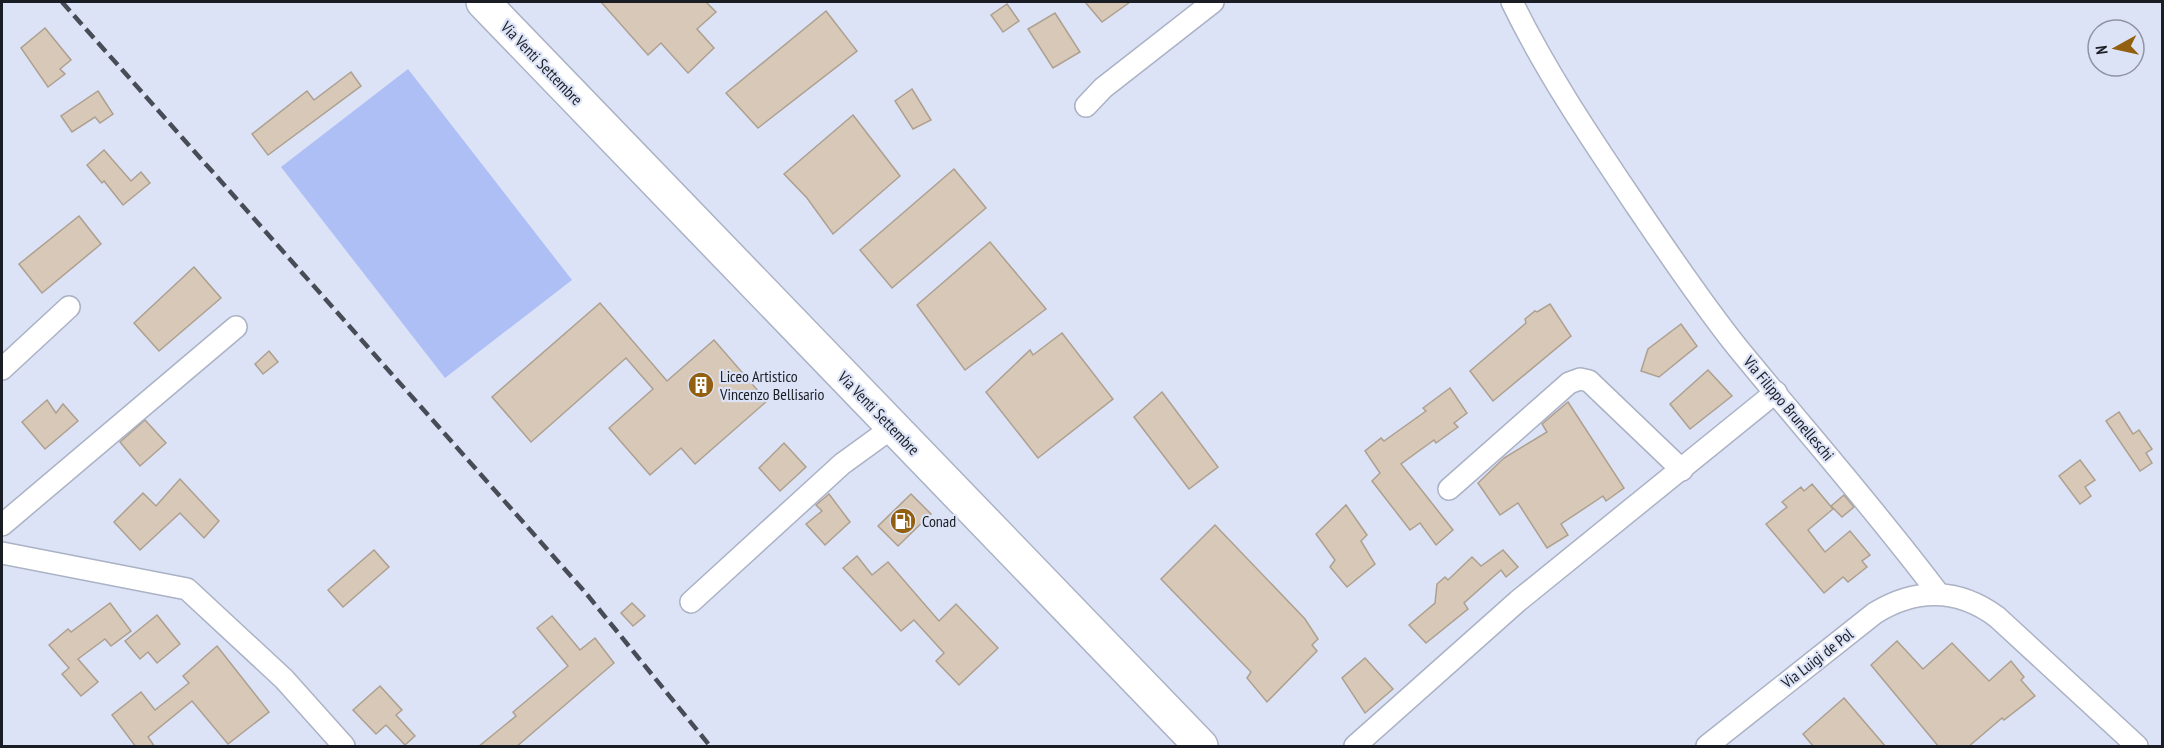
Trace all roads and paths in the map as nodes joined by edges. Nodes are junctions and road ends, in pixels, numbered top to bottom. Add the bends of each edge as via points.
1 (483, 2) edge
2 (1213, 2) edge
3 (1512, 2) edge
4 (1086, 106) dead end
5 (69, 308) dead end
6 (236, 327) dead end
7 (2, 369) edge
8 (1776, 392) junction
9 (893, 427) junction
10 (1682, 470) junction
11 (1449, 489) dead end
12 (2, 525) edge
13 (2, 553) edge
14 (1938, 593) junction
15 (691, 602) dead end
16 (344, 747) edge
17 (1201, 747) edge
18 (1355, 747) edge
19 (1707, 747) edge
20 (2137, 747) edge

1 - 9 main road, Via Venti Settembre
2 - 4 street via 1103,88
3 - 8 street, Via Filippo Brunelleschi via 1607,164 1701,301
5 - 7 street
6 - 12 street
8 - 10 street
8 - 14 street, Via Filippo Brunelleschi via 1870,503
9 - 15 street via 842,464
9 - 17 main road, Via Venti Settembre
10 - 11 street via 1589,381 1580,379 1569,383
10 - 18 street via 1518,602
13 - 16 street via 187,589 284,680
14 - 19 street, Via Luigi de Pol via 1901,599 1875,613
14 - 20 street via 1972,601 1997,617

